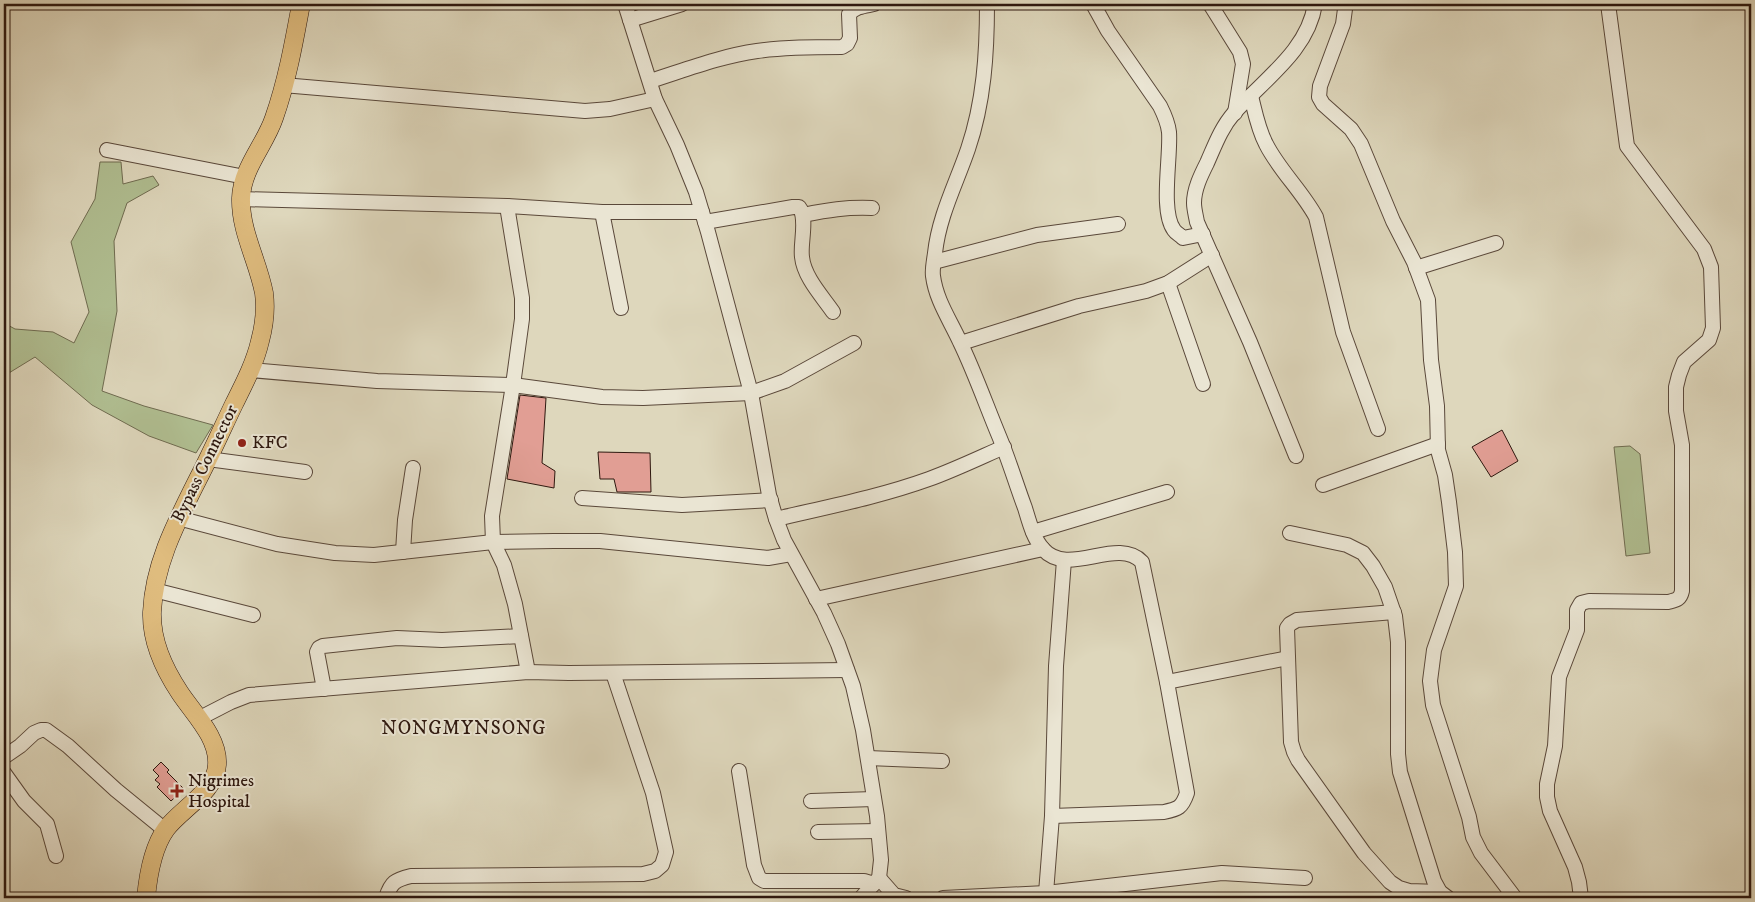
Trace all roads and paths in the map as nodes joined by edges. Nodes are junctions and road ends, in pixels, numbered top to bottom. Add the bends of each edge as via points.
1 (301, 4) edge
2 (625, 4) edge
3 (682, 4) edge
4 (874, 4) edge
5 (987, 4) edge
6 (1093, 4) edge
7 (1210, 4) edge
8 (1315, 4) edge
9 (1344, 4) edge
10 (1608, 4) edge
11 (630, 20) junction
12 (650, 81) junction
13 (284, 85) junction
14 (1251, 96) junction
15 (655, 99) junction
16 (1235, 113) junction
17 (107, 150) dead end
18 (245, 177) junction
19 (241, 199) junction
20 (507, 206) junction
21 (872, 208) dead end
22 (602, 212) junction
23 (804, 215) junction
24 (704, 216) junction
25 (1118, 224) dead end
26 (1203, 234) junction
27 (1496, 243) dead end
28 (1212, 255) junction
29 (934, 262) junction
30 (1416, 268) junction
31 (1168, 283) junction
32 (621, 308) dead end
33 (833, 312) dead end
34 (854, 343) dead end
35 (961, 343) junction
36 (250, 370) junction
37 (1203, 384) dead end
38 (513, 385) junction
39 (750, 393) junction
40 (1378, 429) dead end
41 (1438, 444) junction
42 (1004, 447) junction
43 (1296, 456) dead end
44 (208, 459) junction
45 (412, 468) dead end
46 (305, 472) dead end
47 (1322, 485) dead end
48 (1167, 492) dead end
49 (582, 498) dead end
50 (771, 500) junction
51 (178, 518) junction
52 (776, 519) junction
53 (1033, 532) junction
54 (1290, 533) dead end
55 (493, 542) junction
56 (1043, 549) junction
57 (404, 552) junction
58 (791, 554) junction
59 (1064, 560) junction
60 (154, 590) junction
61 (816, 598) junction
62 (1394, 612) junction
63 (253, 615) dead end
64 (521, 636) junction
65 (1288, 658) junction
66 (847, 670) junction
67 (528, 672) junction
68 (613, 673) junction
69 (1167, 682) junction
70 (324, 689) junction
71 (198, 719) junction
72 (4, 757) edge
73 (868, 758) junction
74 (942, 761) dead end
75 (739, 770) dead end
76 (4, 773) edge
77 (874, 799) junction
78 (811, 801) dead end
79 (1052, 816) junction
80 (165, 830) junction
81 (878, 831) junction
82 (818, 832) dead end
83 (56, 856) dead end
84 (1305, 878) dead end
85 (876, 881) junction
86 (1046, 893) junction
87 (1444, 895) edge
88 (898, 897) edge
89 (146, 898) edge
90 (386, 898) edge
91 (861, 898) edge
92 (943, 898) edge
93 (1515, 898) edge
94 (1581, 898) edge

1 - 13 main road, Bypass Connector
2 - 11 street
3 - 11 street
4 - 12 street via 859,6 849,14 850,38 842,47 756,51
5 - 29 street via 984,83 968,149 937,236
6 - 26 street via 1166,119 1169,132 1169,217 1174,230 1183,238
7 - 16 street via 1240,52 1243,64
8 - 14 street via 1313,14 1288,59
9 - 30 street via 1343,24 1320,86 1320,97 1361,144
10 - 94 street via 1627,146 1704,249 1712,267 1713,328 1709,340 1684,362 1676,387 1682,446 1681,596 1668,602 1589,601 1581,604 1577,610 1577,630 1559,677 1547,797 1575,867
11 - 12 street
12 - 15 street
13 - 15 street via 585,111
13 - 18 main road, Bypass Connector via 267,136
14 - 16 street
14 - 40 street via 1266,144 1316,217 1343,332
15 - 24 street via 678,145
16 - 26 street via 1222,129 1198,182 1194,203
17 - 18 street
18 - 19 main road, Bypass Connector
19 - 20 street
19 - 36 main road, Bypass Connector via 264,296 260,340
20 - 22 street
20 - 38 street via 522,298
21 - 23 street via 837,208
22 - 24 street
22 - 32 street
23 - 24 street via 799,208 793,207
23 - 33 street via 802,257 805,270
24 - 39 street
25 - 29 street via 1037,235
26 - 28 street
27 - 30 street
28 - 31 street
28 - 43 street
29 - 35 street via 936,295
30 - 41 street via 1428,300
31 - 35 street via 1078,306
31 - 37 street
34 - 39 street via 784,381
35 - 42 street
36 - 38 street via 377,382
36 - 44 main road, Bypass Connector
38 - 39 street via 602,397
38 - 55 street via 492,516
39 - 50 street
41 - 47 street
41 - 93 street via 1449,502 1456,586 1430,668 1433,705 1473,837
42 - 52 street via 930,478 868,498
42 - 53 street
44 - 46 street
44 - 51 main road, Bypass Connector
45 - 57 street
48 - 53 street
49 - 50 street via 682,506
50 - 52 street
51 - 57 street via 277,544 335,553 374,555
51 - 60 main road, Bypass Connector
52 - 58 street
53 - 56 street
54 - 62 street via 1347,545 1362,553 1373,566
55 - 57 street
55 - 58 street via 600,541 768,558
55 - 64 street via 504,565
56 - 59 street
56 - 61 street
58 - 61 street
59 - 69 street via 1124,552 1136,555 1142,562
59 - 79 street via 1056,666
60 - 63 street
60 - 71 main road, Bypass Connector via 152,626 158,652
61 - 66 street
62 - 65 street via 1297,620 1287,628
62 - 87 street via 1398,642 1400,772 1434,881
64 - 67 street
64 - 70 street via 442,640 397,638 323,646 317,652
65 - 69 street
65 - 87 street via 1291,742 1298,760 1364,853 1390,882 1409,891
66 - 68 street
66 - 73 street
67 - 68 street
67 - 70 street
68 - 90 street via 653,793 666,852 662,865 644,874 411,876 398,879 389,887
69 - 79 street via 1187,793 1184,803 1177,809 1164,812
70 - 71 street via 249,695
71 - 80 main road, Bypass Connector via 216,749 215,775 205,790
72 - 80 street via 34,733 46,730
73 - 74 street
73 - 77 street
75 - 85 street via 754,865 759,878
76 - 83 street via 24,801 47,824
77 - 78 street
77 - 81 street
79 - 86 street
80 - 89 main road, Bypass Connector via 156,851
81 - 82 street
81 - 85 street via 881,860
84 - 86 street via 1222,873
85 - 88 street
85 - 91 street
86 - 92 street

